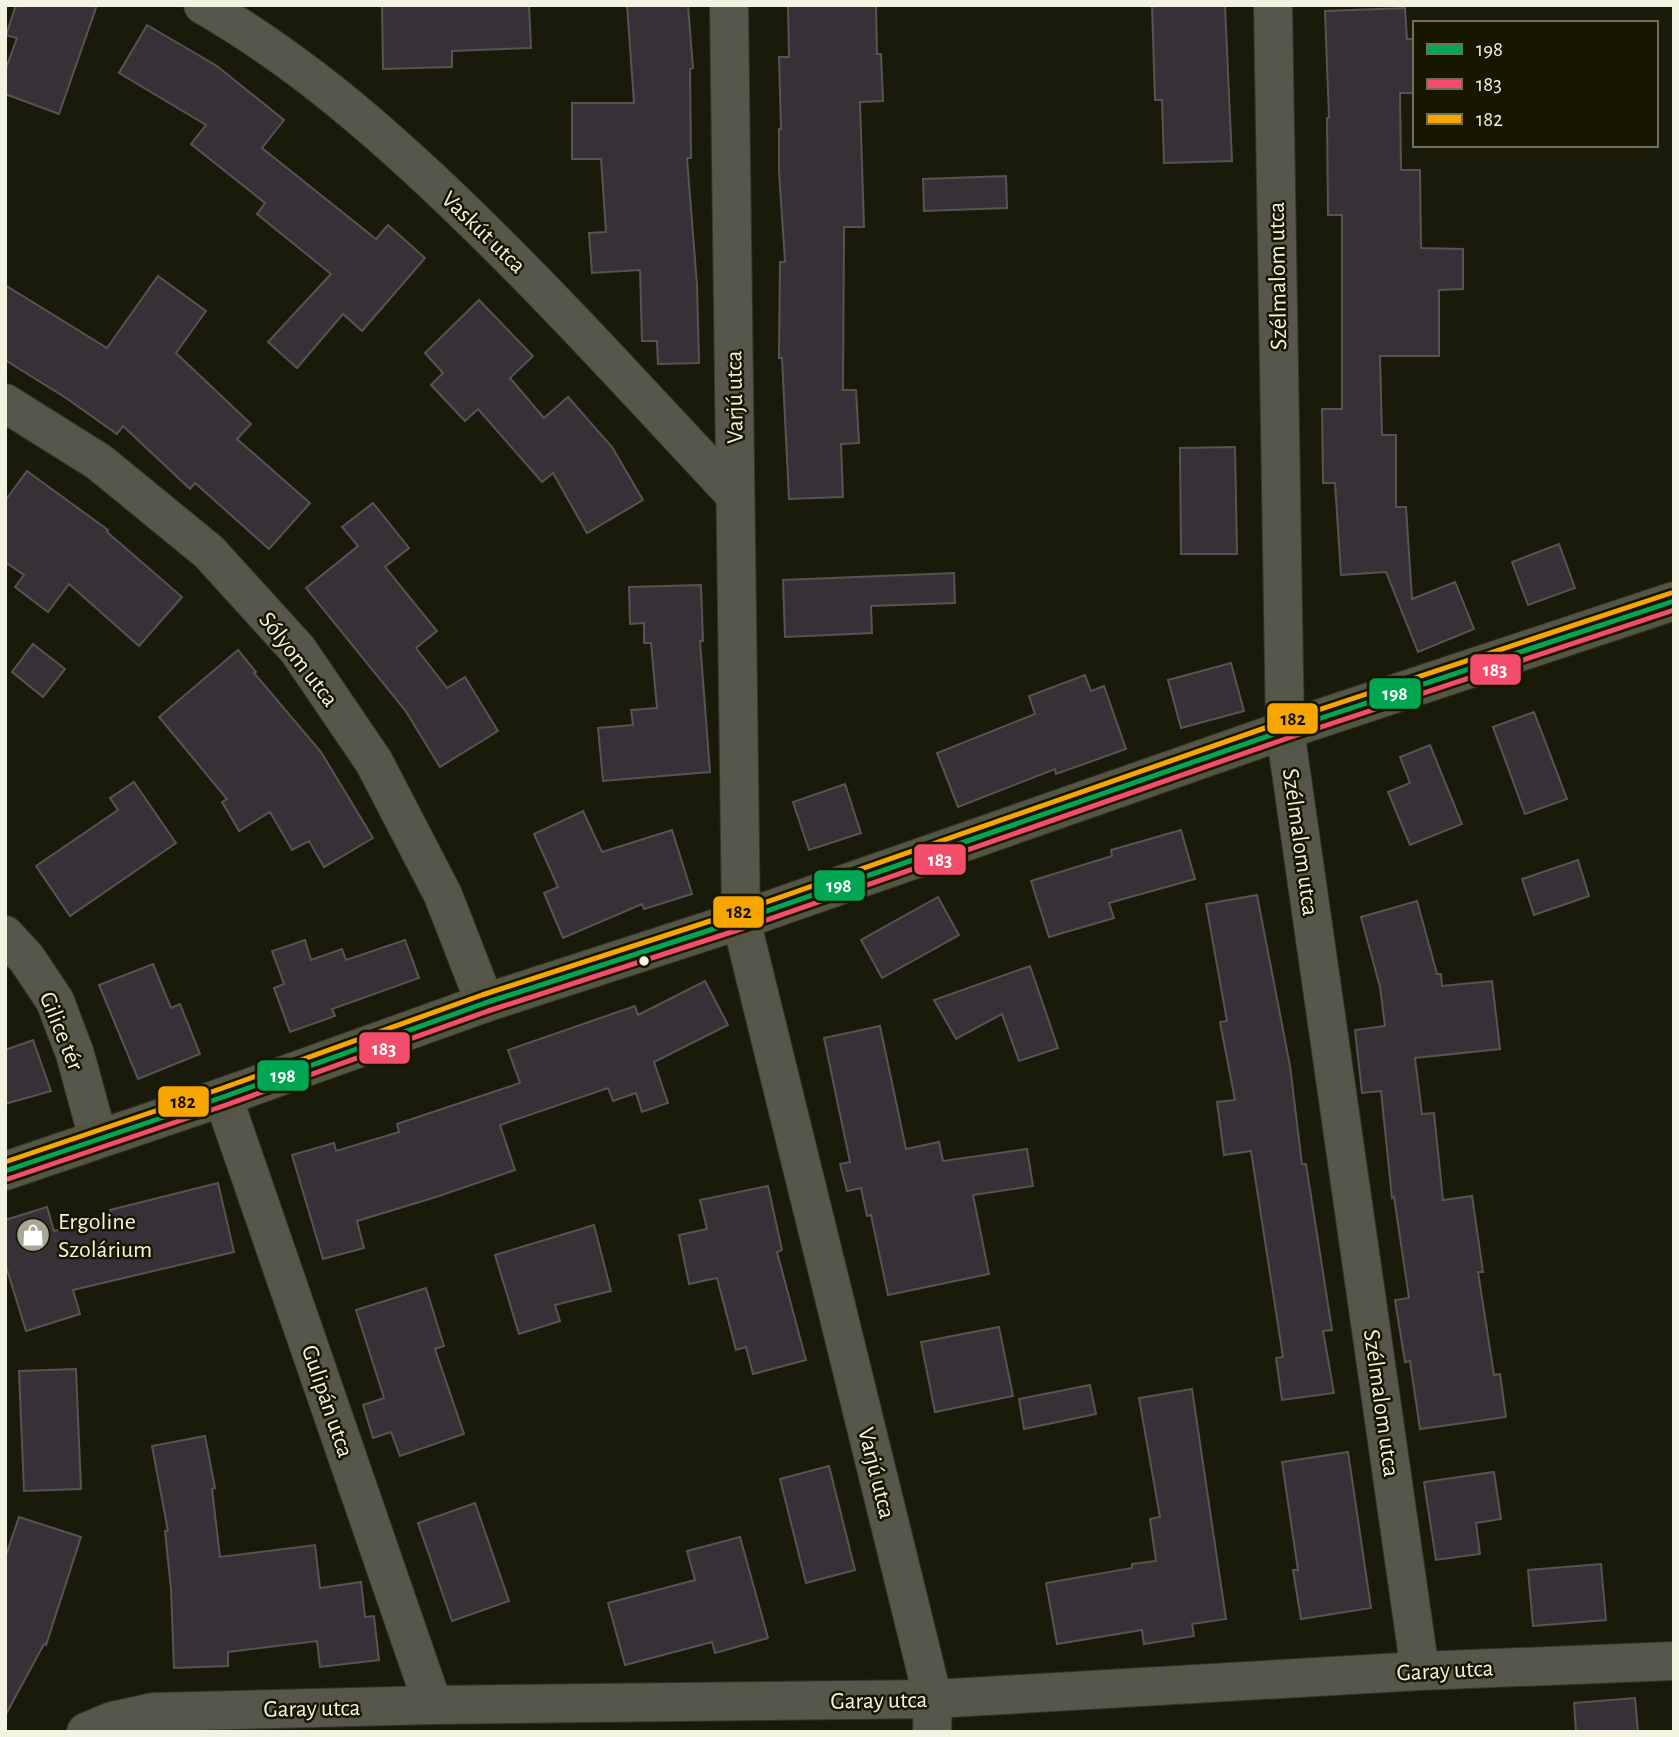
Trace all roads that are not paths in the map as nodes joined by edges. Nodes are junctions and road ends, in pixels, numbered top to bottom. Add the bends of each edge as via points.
1 (203, 5) edge
2 (729, 5) edge
3 (1273, 5) edge
4 (5, 403) edge
5 (735, 495) junction
6 (1674, 601) edge
7 (1285, 730) junction
8 (741, 920) junction
9 (5, 936) edge
10 (485, 1003) junction
11 (223, 1097) junction
12 (99, 1138) junction
13 (5, 1171) edge
14 (1674, 1661) edge
15 (1420, 1671) junction
16 (433, 1705) junction
17 (933, 1716) edge
18 (86, 1732) edge

1 - 5 street, Vaskút utca via 289,59 419,169 512,258
2 - 5 street, Varjú utca
3 - 7 street, Szélmalom utca
4 - 10 street, Sólyom utca via 99,462 209,552 298,650 374,762 443,895
5 - 8 street, Varjú utca
6 - 7 main road
7 - 8 main road
7 - 15 street, Szélmalom utca
8 - 10 main road
8 - 17 street, Varjú utca
9 - 12 street, Gilice tér via 55,1001
10 - 11 main road
11 - 12 main road
11 - 16 street, Gulipán utca
12 - 13 main road
14 - 15 street, Garay utca
15 - 17 street, Garay utca
16 - 17 street, Garay utca
16 - 18 street, Garay utca via 153,1712

